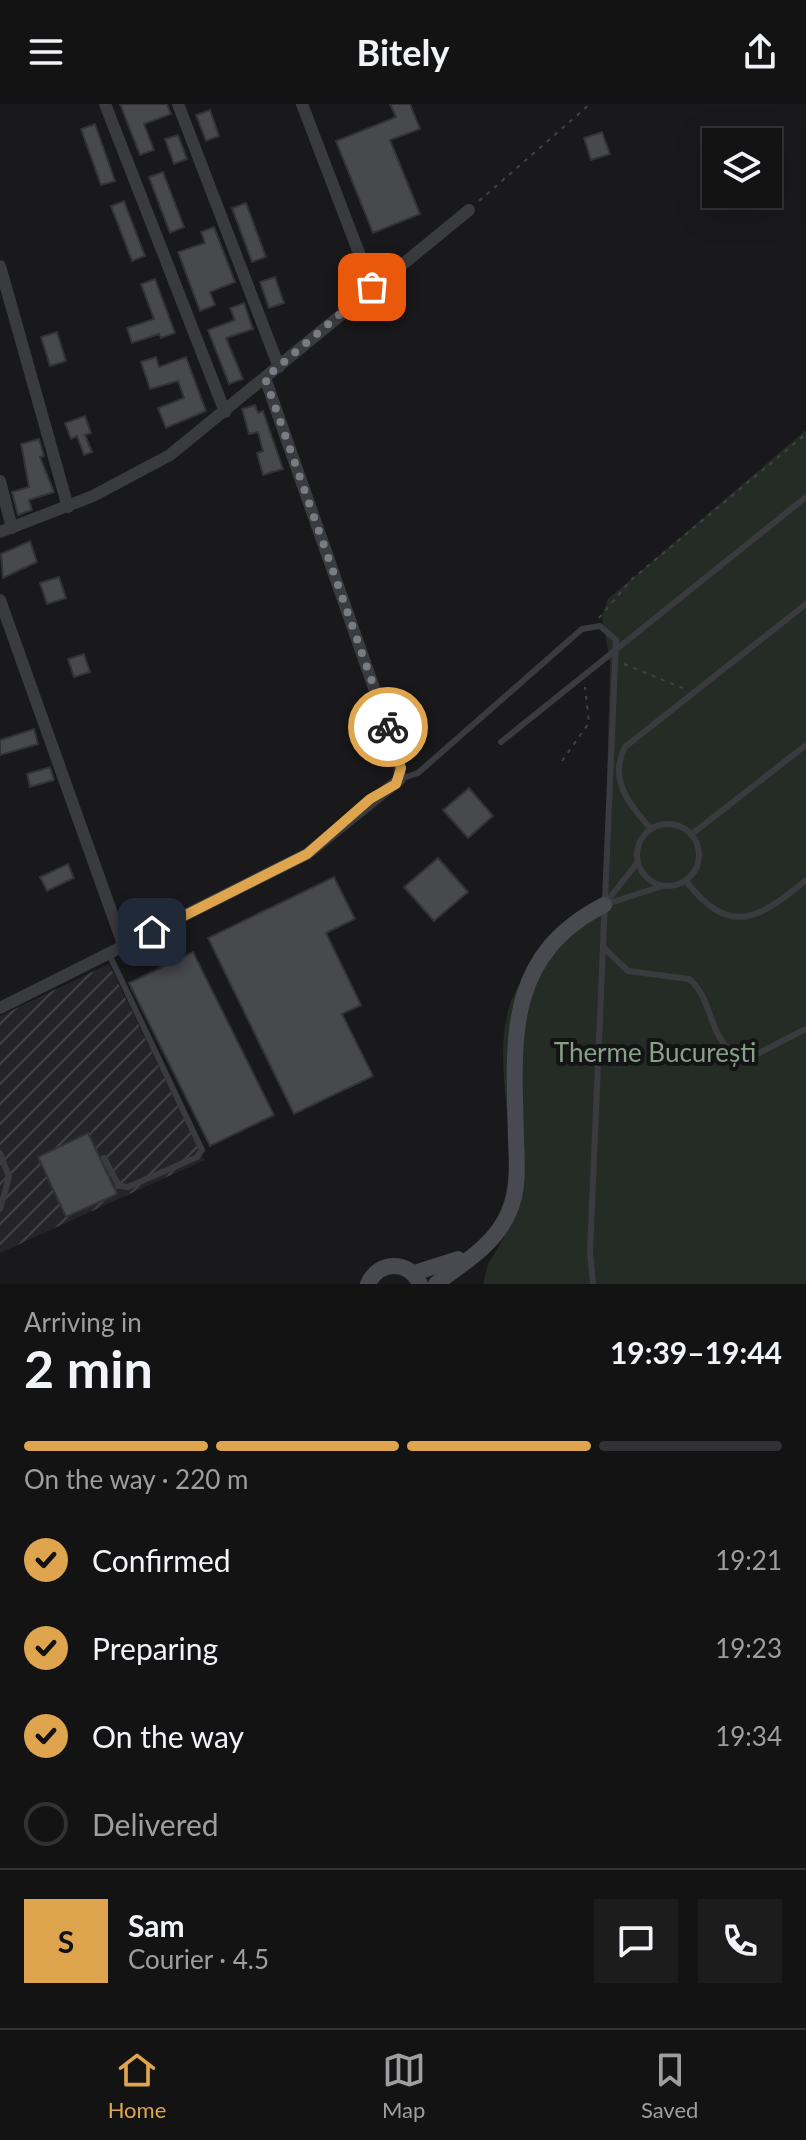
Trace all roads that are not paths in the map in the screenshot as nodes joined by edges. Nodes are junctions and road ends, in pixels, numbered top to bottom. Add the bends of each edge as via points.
1 (105, 104) edge
2 (178, 104) edge
3 (302, 104) edge
4 (469, 210) road end
5 (0, 266) edge
6 (372, 287) junction
7 (279, 367) junction
8 (265, 378) junction
9 (225, 412) junction
10 (0, 481) edge
11 (806, 497) edge
12 (68, 507) junction
13 (6, 530) edge
14 (0, 600) edge
15 (806, 604) edge
16 (617, 648) junction
17 (501, 742) dead end
18 (806, 745) edge
19 (400, 779) junction
20 (651, 829) junction
21 (692, 834) junction
22 (638, 862) junction
23 (806, 880) edge
24 (686, 881) junction
25 (663, 886) junction
26 (604, 905) junction
27 (124, 947) junction
28 (604, 948) junction
29 (109, 954) junction
30 (0, 1008) edge
31 (806, 1029) edge
32 (0, 1153) edge
33 (104, 1158) dead end
34 (0, 1209) edge
35 (491, 1241) junction
36 (417, 1278) edge
37 (368, 1284) edge
38 (436, 1284) edge
39 (593, 1284) edge

1 - 9 street
2 - 7 street
3 - 6 street
4 - 6 street
5 - 12 street
6 - 7 street
7 - 8 street
8 - 9 street
8 - 19 street via 399,759
9 - 12 street via 157,463
10 - 13 street
11 - 16 lane
12 - 13 street
14 - 27 street
15 - 20 lane via 631,740 618,771 622,791
16 - 17 lane
16 - 19 lane via 607,629 582,629 418,773
16 - 26 lane
18 - 21 lane
19 - 27 street via 307,854
20 - 21 lane via 672,824
20 - 22 lane via 639,844
21 - 24 lane via 700,859
22 - 25 lane via 647,878
22 - 26 lane
23 - 24 lane via 763,914 745,918 709,907
24 - 25 lane
25 - 26 lane
26 - 28 lane
26 - 35 street via 557,939 523,993 514,1043 515,1191 508,1216
27 - 29 street
28 - 31 lane via 628,971 689,979 702,994 721,1043 735,1054 759,1053
28 - 39 lane via 590,1252
29 - 30 street
29 - 33 lane via 202,1150 197,1157 128,1187 119,1186
32 - 34 lane via 9,1177
35 - 36 street
35 - 38 street
36 - 37 street via 403,1267 384,1267

